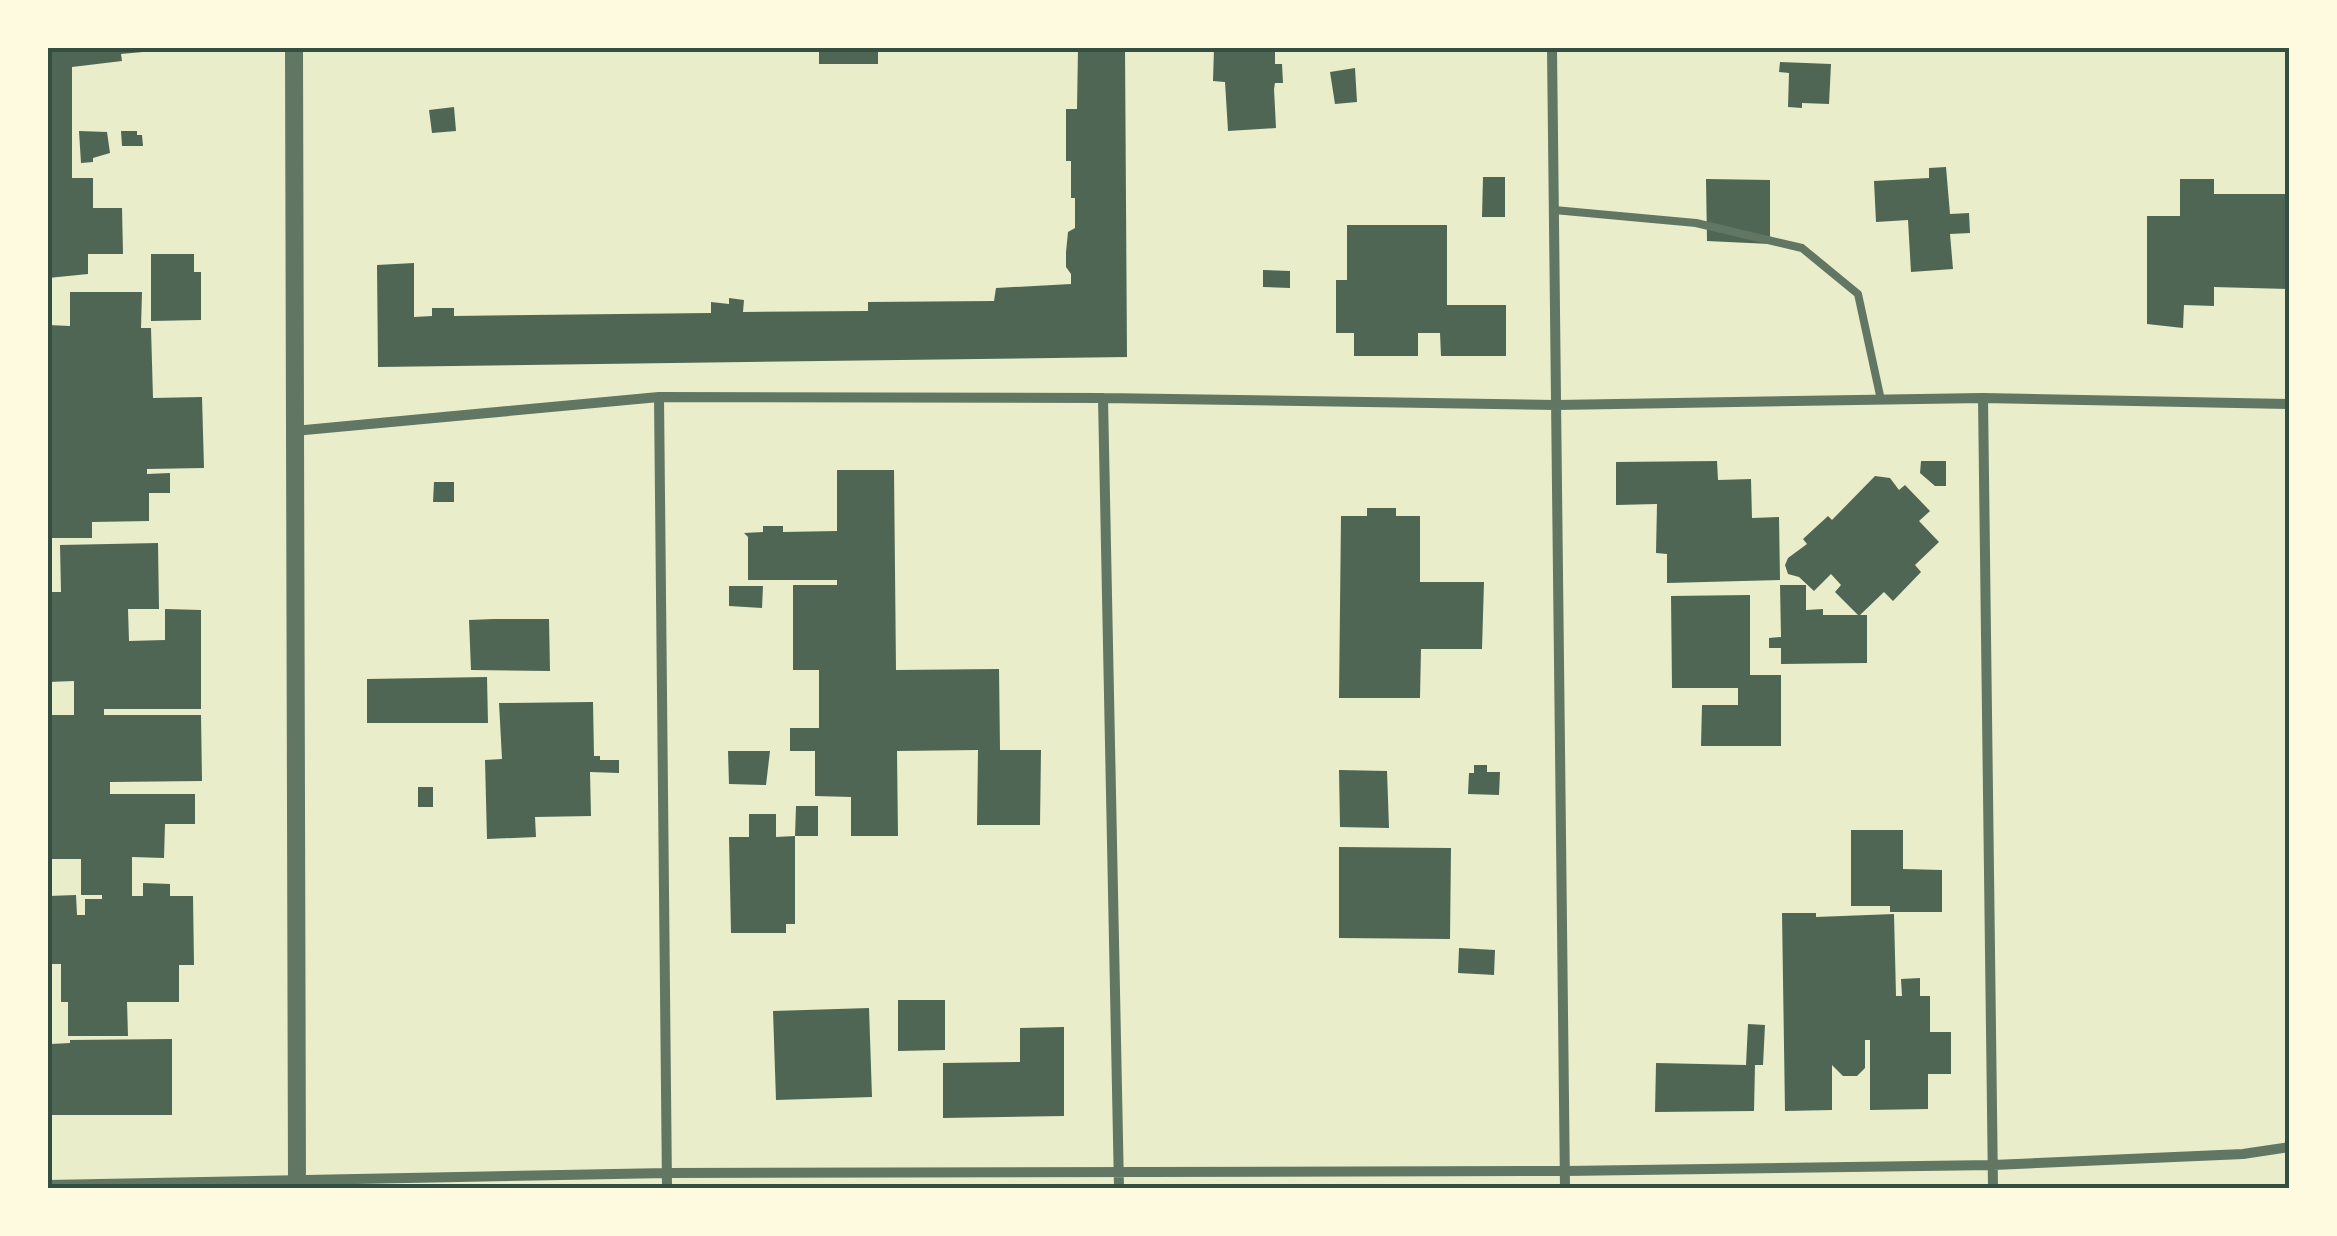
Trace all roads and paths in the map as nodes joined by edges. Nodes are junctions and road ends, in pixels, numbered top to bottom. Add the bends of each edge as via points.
1 (294, 48) edge
2 (1552, 48) edge
3 (1554, 210) junction
4 (659, 397) junction
5 (1102, 398) junction
6 (1983, 398) junction
7 (1881, 400) junction
8 (2290, 404) edge
9 (1558, 405) junction
10 (293, 432) junction
11 (2290, 1147) edge
12 (1993, 1165) junction
13 (1564, 1171) junction
14 (1118, 1172) junction
15 (666, 1173) junction
16 (297, 1184) edge
17 (48, 1186) edge
18 (667, 1188) edge
19 (1118, 1188) edge
20 (1565, 1188) edge
21 (1993, 1188) edge

1 - 10 street
2 - 3 street
3 - 7 lane via 1696,223 1802,248 1858,294
3 - 9 street
4 - 5 street
4 - 10 street
4 - 15 street
5 - 9 street
5 - 14 street
6 - 7 street
6 - 8 street
6 - 12 street
7 - 9 street
9 - 13 street
10 - 16 street
11 - 12 street
12 - 13 street
12 - 21 street
13 - 14 street
13 - 20 street
14 - 15 street
14 - 19 street
15 - 16 street
15 - 18 street
16 - 17 street

